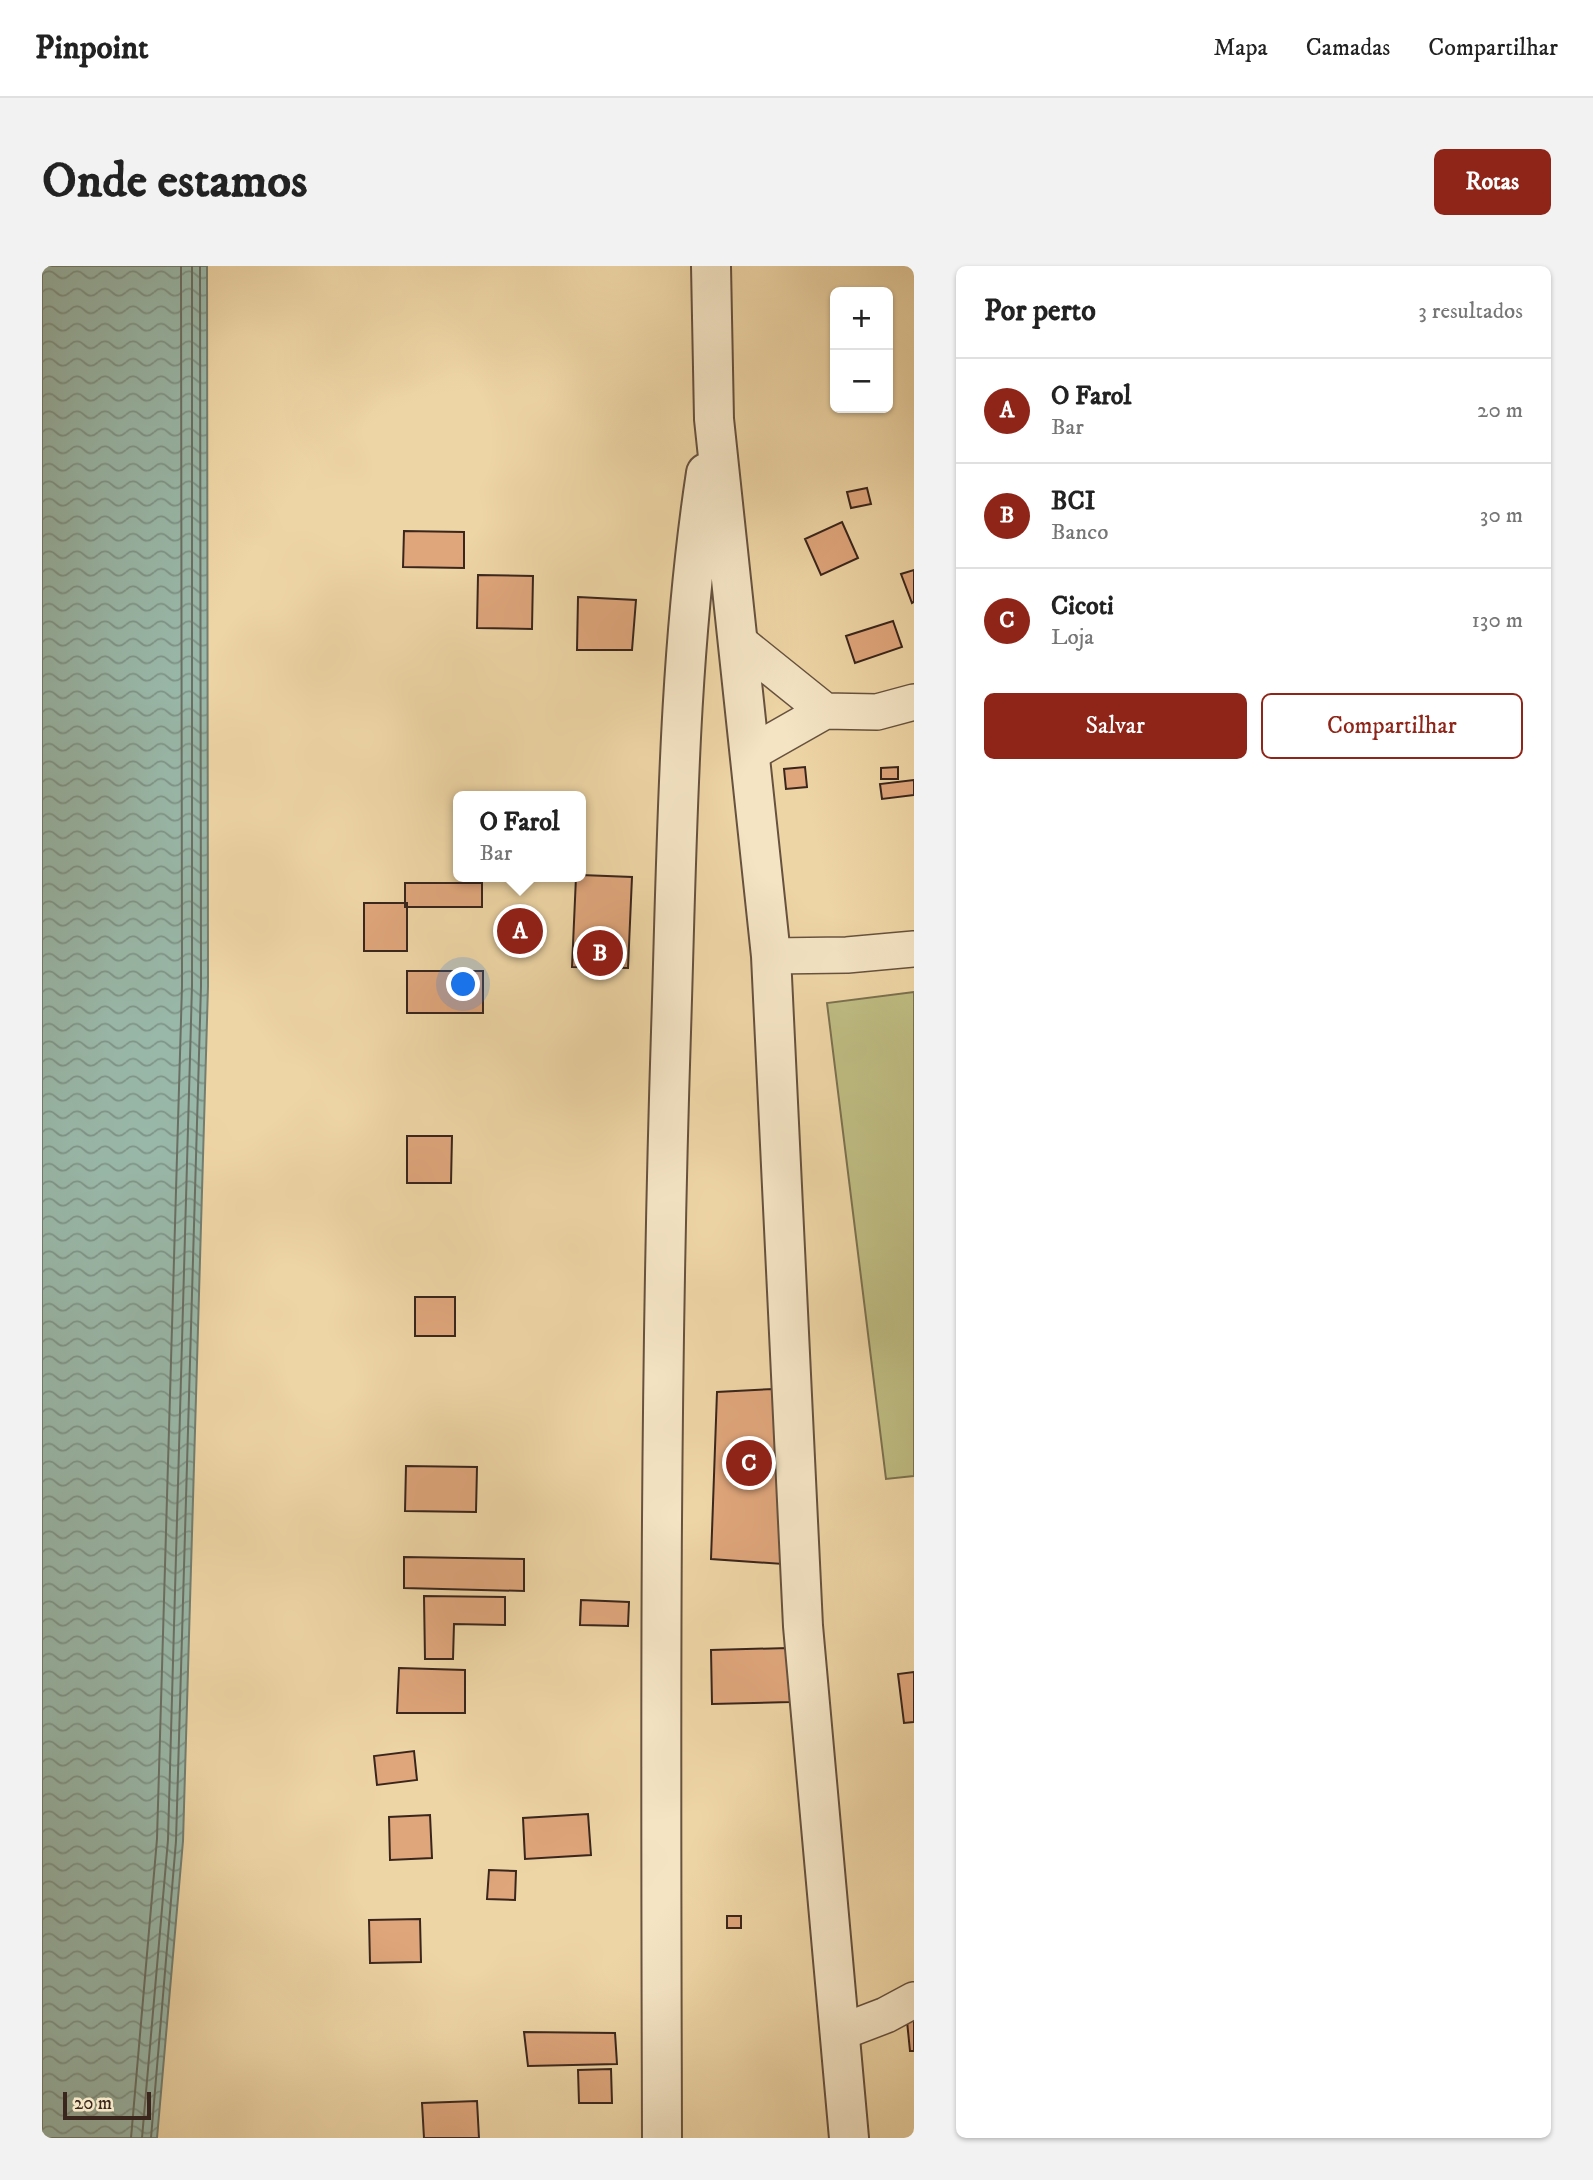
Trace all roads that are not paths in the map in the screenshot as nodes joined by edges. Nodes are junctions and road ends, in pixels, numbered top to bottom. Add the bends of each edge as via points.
1 (711, 266) edge
2 (714, 419) junction
3 (738, 641) junction
4 (914, 702) edge
5 (825, 711) junction
6 (751, 753) junction
7 (914, 949) edge
8 (771, 956) junction
9 (914, 2000) edge
10 (839, 2033) junction
11 (662, 2138) edge
12 (849, 2138) edge

1 - 2 street
2 - 3 street
2 - 11 street via 685,659 666,1181 660,1583
3 - 5 street
3 - 6 street
4 - 5 street via 877,712
5 - 6 street
6 - 8 street
7 - 8 street
8 - 10 street via 803,1626
9 - 10 street
10 - 12 street

